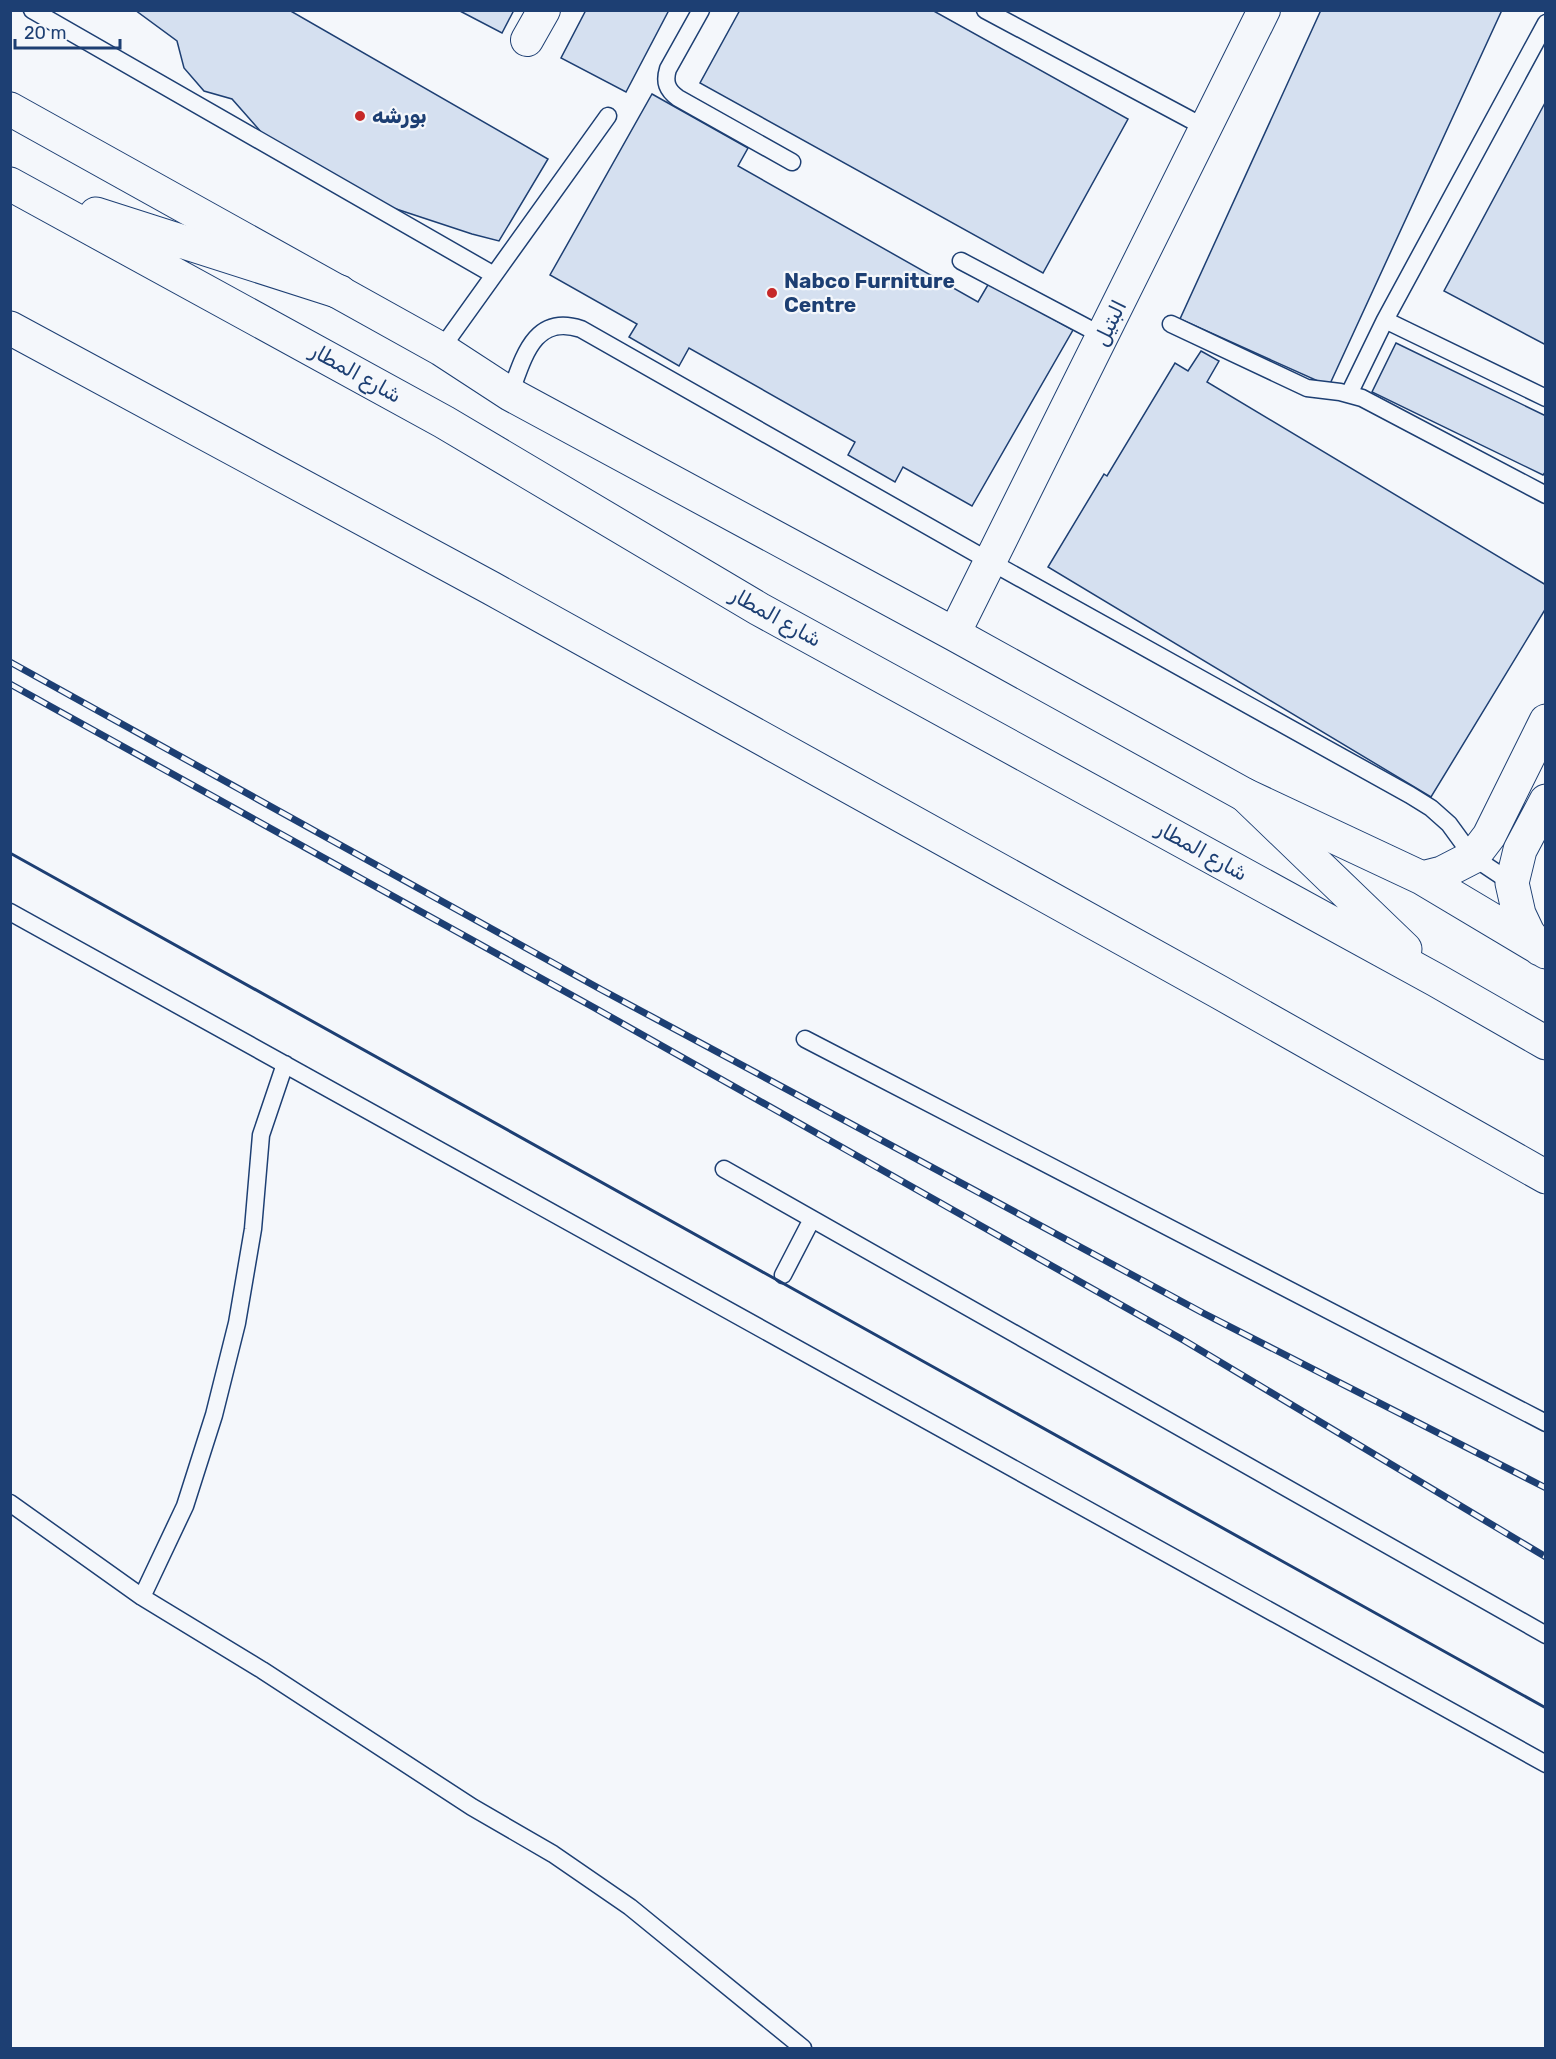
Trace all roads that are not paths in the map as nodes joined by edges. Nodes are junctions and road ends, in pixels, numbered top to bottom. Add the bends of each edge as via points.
1 (32, 10) edge
2 (544, 10) edge
3 (701, 10) edge
4 (985, 10) edge
5 (1264, 10) edge
6 (1545, 23) edge
7 (527, 40) dead end
8 (10, 109) edge
9 (608, 116) dead end
10 (1206, 128) junction
11 (792, 162) dead end
12 (17, 187) edge
13 (961, 261) dead end
14 (494, 275) junction
15 (340, 291) junction
16 (1385, 320) junction
17 (1171, 324) dead end
18 (10, 327) edge
19 (1103, 336) junction
20 (441, 349) junction
21 (510, 394) junction
22 (1349, 394) junction
23 (1545, 398) edge
24 (1545, 495) edge
25 (991, 562) junction
26 (954, 634) junction
27 (1545, 721) edge
28 (1245, 795) junction
29 (1545, 801) edge
30 (1473, 857) junction
31 (1422, 878) junction
32 (1512, 882) junction
33 (10, 912) edge
34 (1543, 951) edge
35 (1436, 980) junction
36 (805, 1039) dead end
37 (1545, 1043) edge
38 (285, 1064) junction
39 (724, 1168) dead end
40 (1545, 1177) edge
41 (812, 1219) junction
42 (783, 1275) dead end
43 (1545, 1424) edge
44 (10, 1503) edge
45 (141, 1597) junction
46 (1545, 1635) edge
47 (1545, 1764) edge
48 (803, 2049) edge

1 - 14 lane
2 - 7 street
3 - 11 lane via 665,77 671,93
4 - 10 lane
5 - 10 street, البتيل
6 - 16 lane
8 - 15 main road
9 - 14 lane
10 - 19 street, البتيل
12 - 15 main road
12 - 35 main road, شارع المطار via 444,422 759,609
13 - 19 lane
14 - 20 lane
15 - 20 main road
16 - 22 lane
16 - 23 lane
17 - 22 lane via 1307,388
18 - 40 main road via 501,593
19 - 25 street, البتيل
20 - 21 main road
21 - 25 lane via 533,340 550,328 581,329
21 - 26 main road
22 - 24 lane
25 - 26 street, البتيل
25 - 30 lane via 1410,795 1449,824
26 - 28 main road
27 - 30 main road via 1490,836
28 - 31 main road
28 - 35 main road
29 - 32 main road via 1520,850
30 - 31 main road
30 - 32 lane
31 - 34 main road
32 - 34 main road via 1519,914
33 - 38 lane
35 - 37 main road, شارع المطار
36 - 43 lane
38 - 45 lane via 261,1135 253,1229 237,1323 214,1415 185,1506
38 - 47 lane
39 - 41 lane
41 - 42 lane
41 - 46 lane
44 - 45 lane
45 - 48 lane via 262,1670 630,1907

